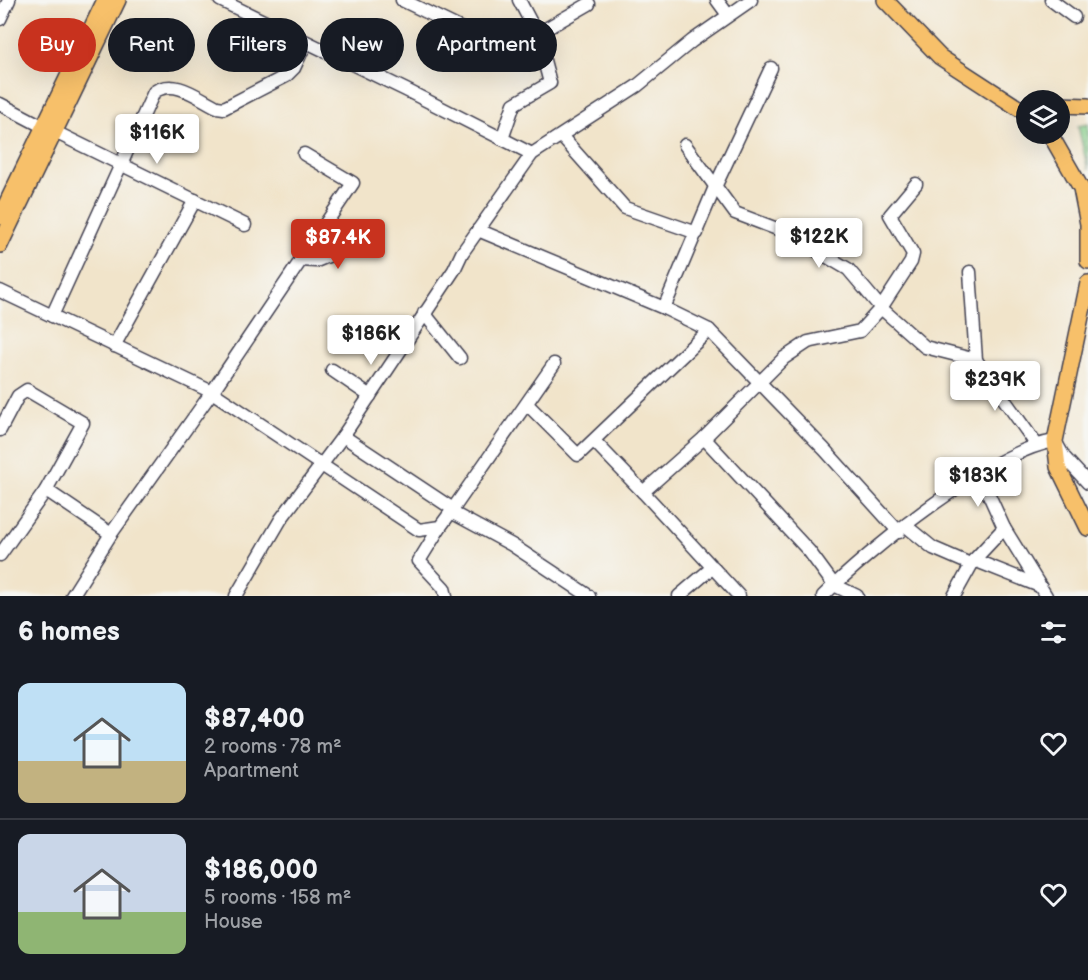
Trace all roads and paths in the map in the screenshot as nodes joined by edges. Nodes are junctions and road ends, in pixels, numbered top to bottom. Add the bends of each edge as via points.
1 (9, 0) edge
2 (105, 0) edge
3 (118, 0) edge
4 (220, 0) edge
5 (402, 0) edge
6 (519, 0) edge
7 (717, 0) edge
8 (751, 0) edge
9 (885, 0) edge
10 (1051, 0) edge
11 (589, 4) dead end
12 (728, 15) junction
13 (1074, 17) dead end
14 (257, 18) edge
15 (439, 18) edge
16 (529, 18) edge
17 (0, 19) edge
18 (557, 22) edge
19 (308, 43) edge
20 (771, 68) dead end
21 (290, 72) edge
22 (547, 72) edge
23 (996, 94) junction
24 (1016, 99) edge
25 (0, 105) edge
26 (1070, 105) edge
27 (1087, 106) edge
28 (1016, 107) edge
29 (1070, 111) edge
30 (50, 129) junction
31 (562, 137) junction
32 (502, 139) junction
33 (1057, 144) edge
34 (685, 145) dead end
35 (304, 154) dead end
36 (532, 154) junction
37 (122, 165) junction
38 (916, 184) dead end
39 (715, 187) junction
40 (195, 200) junction
41 (0, 217) edge
42 (245, 225) dead end
43 (478, 230) junction
44 (697, 233) junction
45 (369, 239) dead end
46 (1087, 243) edge
47 (0, 245) edge
48 (300, 260) junction
49 (1088, 261) edge
50 (970, 272) dead end
51 (1088, 283) edge
52 (0, 291) edge
53 (1087, 302) edge
54 (664, 308) junction
55 (881, 308) junction
56 (424, 313) junction
57 (52, 316) junction
58 (709, 330) junction
59 (114, 346) junction
60 (460, 358) dead end
61 (976, 360) junction
62 (554, 364) dead end
63 (332, 370) dead end
64 (759, 383) junction
65 (212, 392) junction
66 (370, 396) junction
67 (527, 404) junction
68 (0, 430) edge
69 (343, 436) junction
70 (704, 438) junction
71 (594, 441) junction
72 (1055, 441) junction
73 (1036, 444) junction
74 (320, 466) junction
75 (980, 475) junction
76 (1088, 483) edge
77 (46, 490) junction
78 (643, 492) junction
79 (452, 510) junction
80 (440, 527) junction
81 (1005, 528) junction
82 (1088, 528) edge
83 (902, 529) junction
84 (111, 534) junction
85 (0, 555) edge
86 (972, 562) junction
87 (713, 567) junction
88 (834, 585) junction
89 (1037, 585) junction
90 (72, 596) edge
91 (236, 596) edge
92 (446, 596) edge
93 (589, 596) edge
94 (679, 596) edge
95 (739, 596) edge
96 (823, 596) edge
97 (857, 596) edge
98 (954, 596) edge
99 (1046, 596) edge

1 - 17 street
2 - 30 main road
3 - 30 main road
4 - 14 street
5 - 15 street
6 - 16 street
7 - 12 street
8 - 12 street
9 - 23 main road via 940,57
10 - 13 street
11 - 18 street
12 - 31 street via 637,86
19 - 32 street
20 - 39 street
21 - 37 street via 224,108 173,85 163,86 154,92
22 - 32 street via 550,83 514,104
23 - 24 main road
23 - 28 main road
25 - 30 street
26 - 27 main road
27 - 29 main road
30 - 37 street
30 - 41 main road
30 - 47 main road
31 - 36 street
31 - 44 street via 625,208
32 - 36 street
33 - 46 main road via 1081,188 1088,224
34 - 39 street
35 - 48 street via 354,183
36 - 43 street
37 - 40 street
37 - 57 street
38 - 55 street via 890,215 913,254 912,262
39 - 44 street
39 - 55 street via 735,213 785,232 848,269
40 - 42 street
40 - 59 street
43 - 54 street
43 - 56 street
44 - 54 street
45 - 48 street via 316,261
46 - 49 main road
48 - 65 street
50 - 61 street
51 - 53 main road
52 - 57 street
53 - 72 main road
54 - 58 street
55 - 61 street via 925,347
55 - 64 street via 860,331 801,345
56 - 60 street
56 - 66 street
57 - 59 street
58 - 64 street
58 - 71 street
59 - 65 street
61 - 73 street
62 - 67 street
63 - 66 street
64 - 70 street
64 - 83 street
65 - 74 street
65 - 84 street
66 - 69 street
67 - 71 street via 578,455
67 - 79 street
68 - 77 street via 18,396 27,390 81,419 82,429
69 - 74 street
69 - 79 street
70 - 78 street
70 - 88 street via 808,551
71 - 78 street
72 - 73 street
72 - 76 street
72 - 82 main road via 1058,467
73 - 75 street
74 - 80 street via 419,530
74 - 91 street via 281,519
75 - 81 street
75 - 83 street
77 - 84 street
77 - 85 street
78 - 87 street
79 - 80 street
79 - 93 street
80 - 92 street via 419,561 444,588
81 - 86 street
81 - 89 street
83 - 86 street via 933,548
83 - 88 street
84 - 90 street
86 - 89 street
86 - 98 street
87 - 94 street
87 - 95 street
88 - 96 street
88 - 97 street
89 - 99 street

